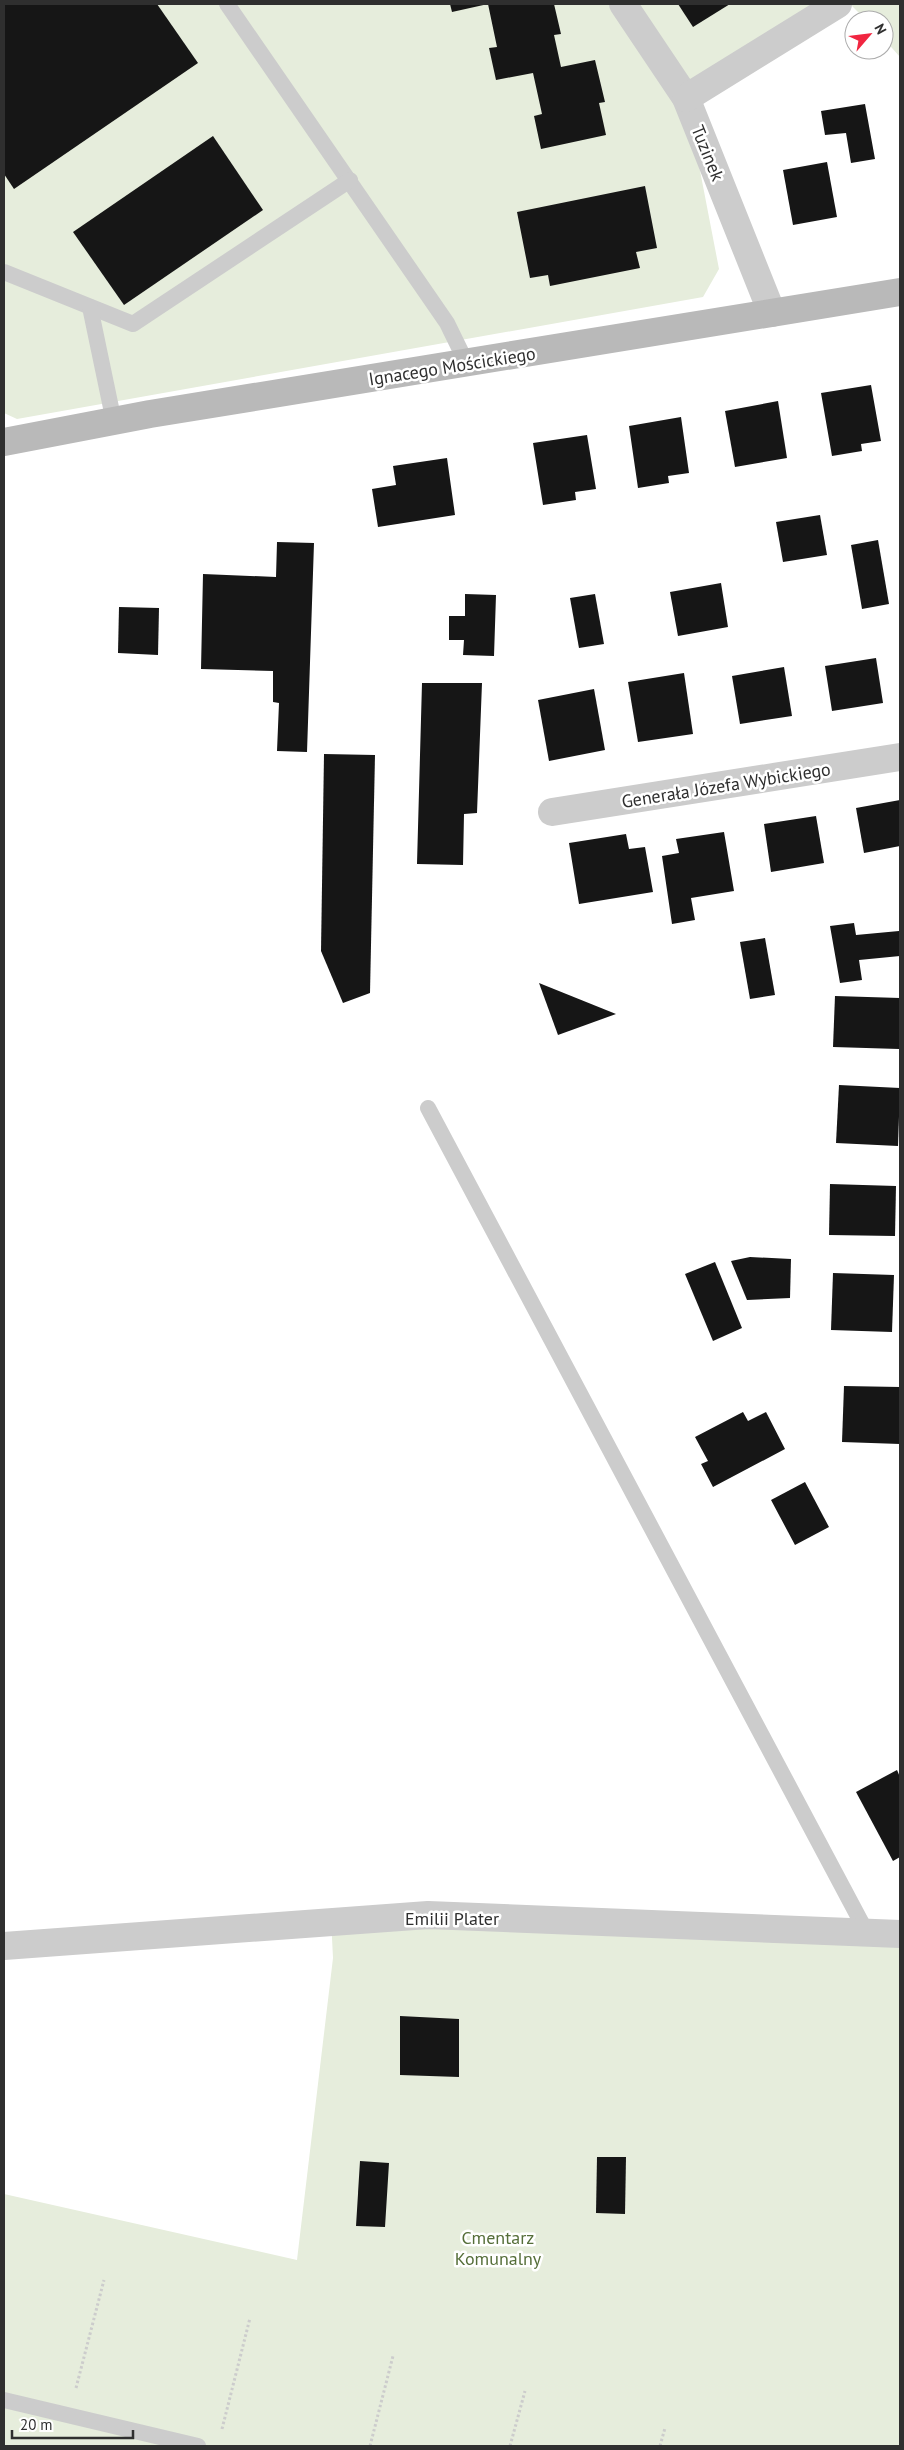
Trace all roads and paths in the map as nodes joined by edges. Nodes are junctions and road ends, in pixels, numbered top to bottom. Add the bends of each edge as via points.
1 (227, 4) edge
2 (623, 4) edge
3 (838, 4) edge
4 (686, 98) junction
5 (350, 180) junction
6 (4, 272) edge
7 (900, 292) edge
8 (90, 307) junction
9 (772, 313) junction
10 (467, 364) junction
11 (114, 422) junction
12 (4, 442) edge
13 (900, 757) edge
14 (552, 812) dead end
15 (428, 1108) dead end
16 (867, 1933) junction
17 (900, 1934) edge
18 (4, 1946) edge
19 (104, 2280) dead end
20 (250, 2318) dead end
21 (393, 2356) dead end
22 (525, 2391) dead end
23 (4, 2400) edge
24 (69, 2415) junction
25 (665, 2428) dead end
26 (219, 2437) dead end
27 (198, 2446) edge
28 (370, 2446) edge
29 (510, 2446) edge
30 (660, 2446) edge

1 - 5 lane
2 - 4 street, Tuzinek
3 - 4 street
4 - 9 street, Tuzinek
5 - 8 lane via 133,324
5 - 10 lane via 448,323
6 - 8 lane
7 - 9 street, Ignacego Mościckiego
8 - 11 lane
9 - 10 street, Ignacego Mościckiego
10 - 11 street, Ignacego Mościckiego
11 - 12 street, Ignacego Mościckiego
13 - 14 street, Generała Józefa Wybickiego
15 - 16 lane
16 - 17 street, Emilii Plater
16 - 18 street, Emilii Plater via 428,1915
19 - 24 path
20 - 26 path
21 - 28 path
22 - 29 path
23 - 24 lane
24 - 27 lane
25 - 30 path

